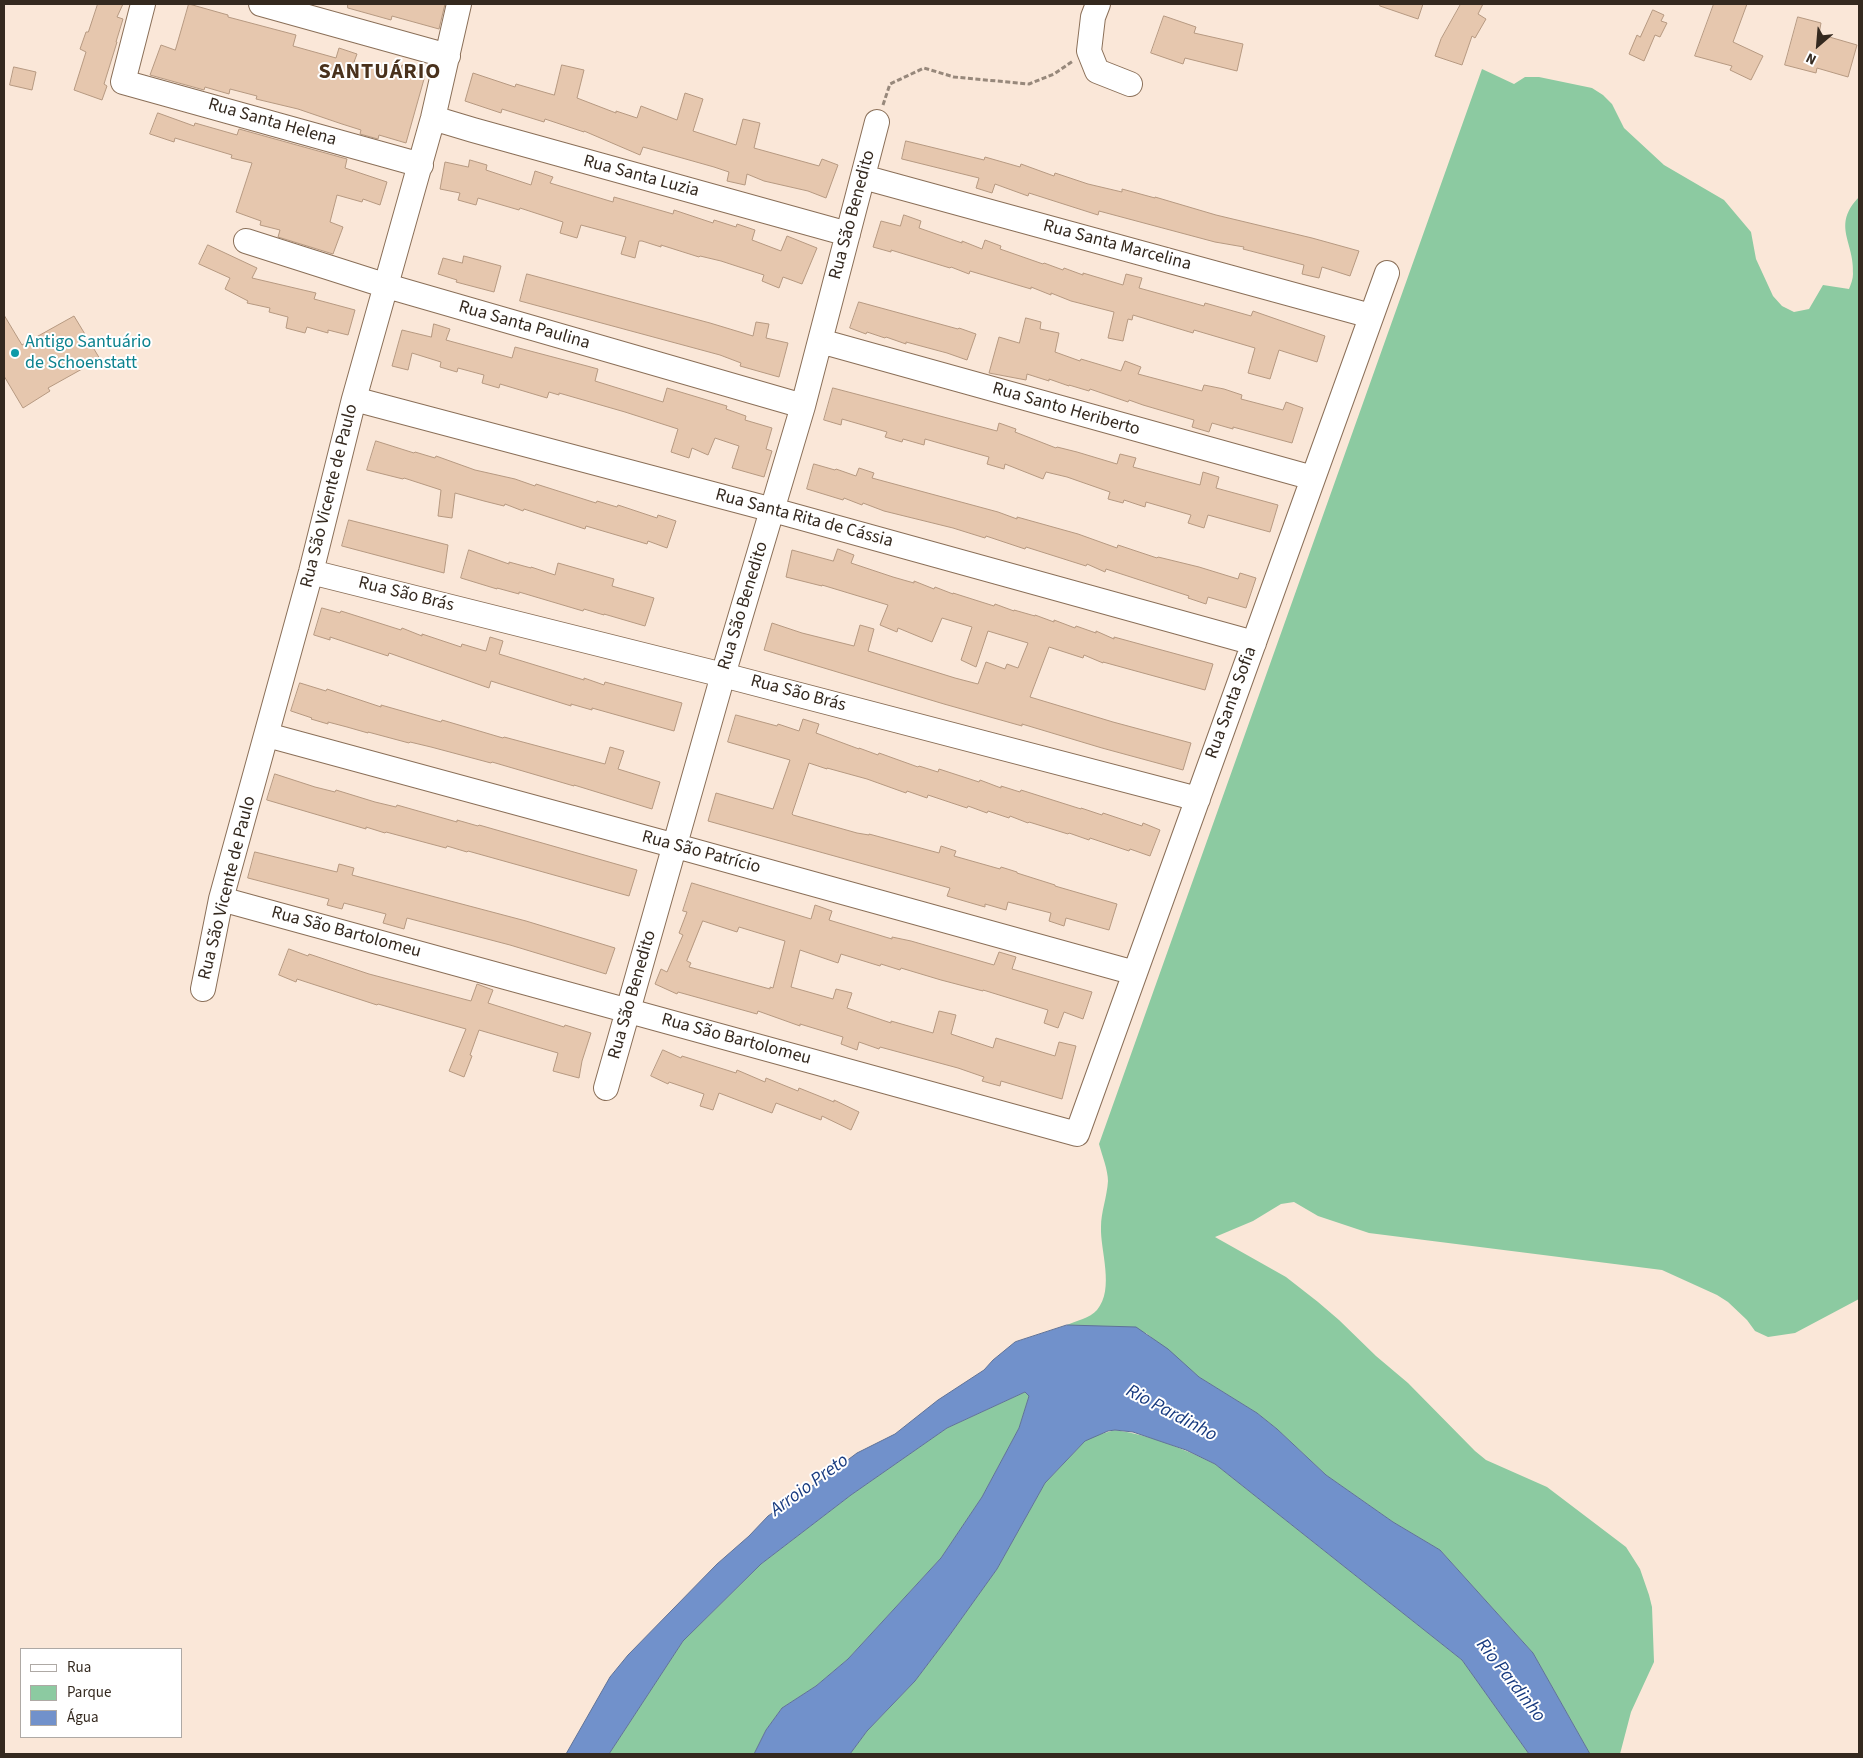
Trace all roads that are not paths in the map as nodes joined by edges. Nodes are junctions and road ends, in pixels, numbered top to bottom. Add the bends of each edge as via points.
1 (143, 4) edge
2 (261, 4) edge
3 (459, 4) edge
4 (1098, 4) edge
5 (448, 56) junction
6 (1130, 84) dead end
7 (433, 118) junction
8 (877, 122) road end
9 (420, 164) junction
10 (863, 177) junction
11 (848, 234) junction
12 (246, 241) dead end
13 (1387, 272) dead end
14 (386, 286) junction
15 (1371, 316) junction
16 (820, 341) junction
17 (354, 399) junction
18 (803, 406) junction
19 (1313, 478) junction
20 (773, 510) junction
21 (311, 572) junction
22 (1254, 643) junction
23 (723, 675) junction
24 (267, 735) junction
25 (1198, 799) junction
26 (676, 846) junction
27 (221, 899) junction
28 (1135, 973) junction
29 (203, 989) dead end
30 (628, 1010) junction
31 (606, 1088) dead end
32 (1077, 1134) joint

1 - 9 street, Rua Santa Helena via 123,82
2 - 5 street
3 - 5 street, Rua São Vicente de Paulo
4 - 6 street via 1089,51 1097,71
5 - 7 street, Rua São Vicente de Paulo
7 - 9 street, Rua São Vicente de Paulo
7 - 11 street, Rua Santa Luzia
8 - 10 street, Rua São Benedito
9 - 14 street, Rua São Vicente de Paulo
10 - 11 street, Rua São Benedito
10 - 15 street, Rua Santa Marcelina
11 - 16 street, Rua São Benedito
12 - 14 street, Rua Santa Paulina
13 - 15 street, Rua Santa Sofia
14 - 17 street, Rua São Vicente de Paulo
14 - 18 street, Rua Santa Paulina
15 - 19 street, Rua Santa Sofia
16 - 18 street, Rua São Benedito
16 - 19 street, Rua Santo Heriberto
17 - 20 street, Rua Santa Rita de Cássia
17 - 21 street, Rua São Vicente de Paulo
18 - 20 street, Rua São Benedito
19 - 22 street, Rua Santa Sofia
20 - 22 street, Rua Santa Rita de Cássia
20 - 23 street, Rua São Benedito
21 - 23 street, Rua São Brás
21 - 24 street, Rua São Vicente de Paulo
22 - 25 street, Rua Santa Sofia
23 - 25 street, Rua São Brás
23 - 26 street, Rua São Benedito
24 - 26 street, Rua São Patrício
24 - 27 street, Rua São Vicente de Paulo
25 - 28 street, Rua Santa Sofia
26 - 28 street, Rua São Patrício
26 - 30 street, Rua São Benedito
27 - 29 street, Rua São Vicente de Paulo
27 - 30 street, Rua São Bartolomeu
28 - 32 street, Rua Santa Sofia
30 - 31 street, Rua São Benedito
30 - 32 street, Rua São Bartolomeu

